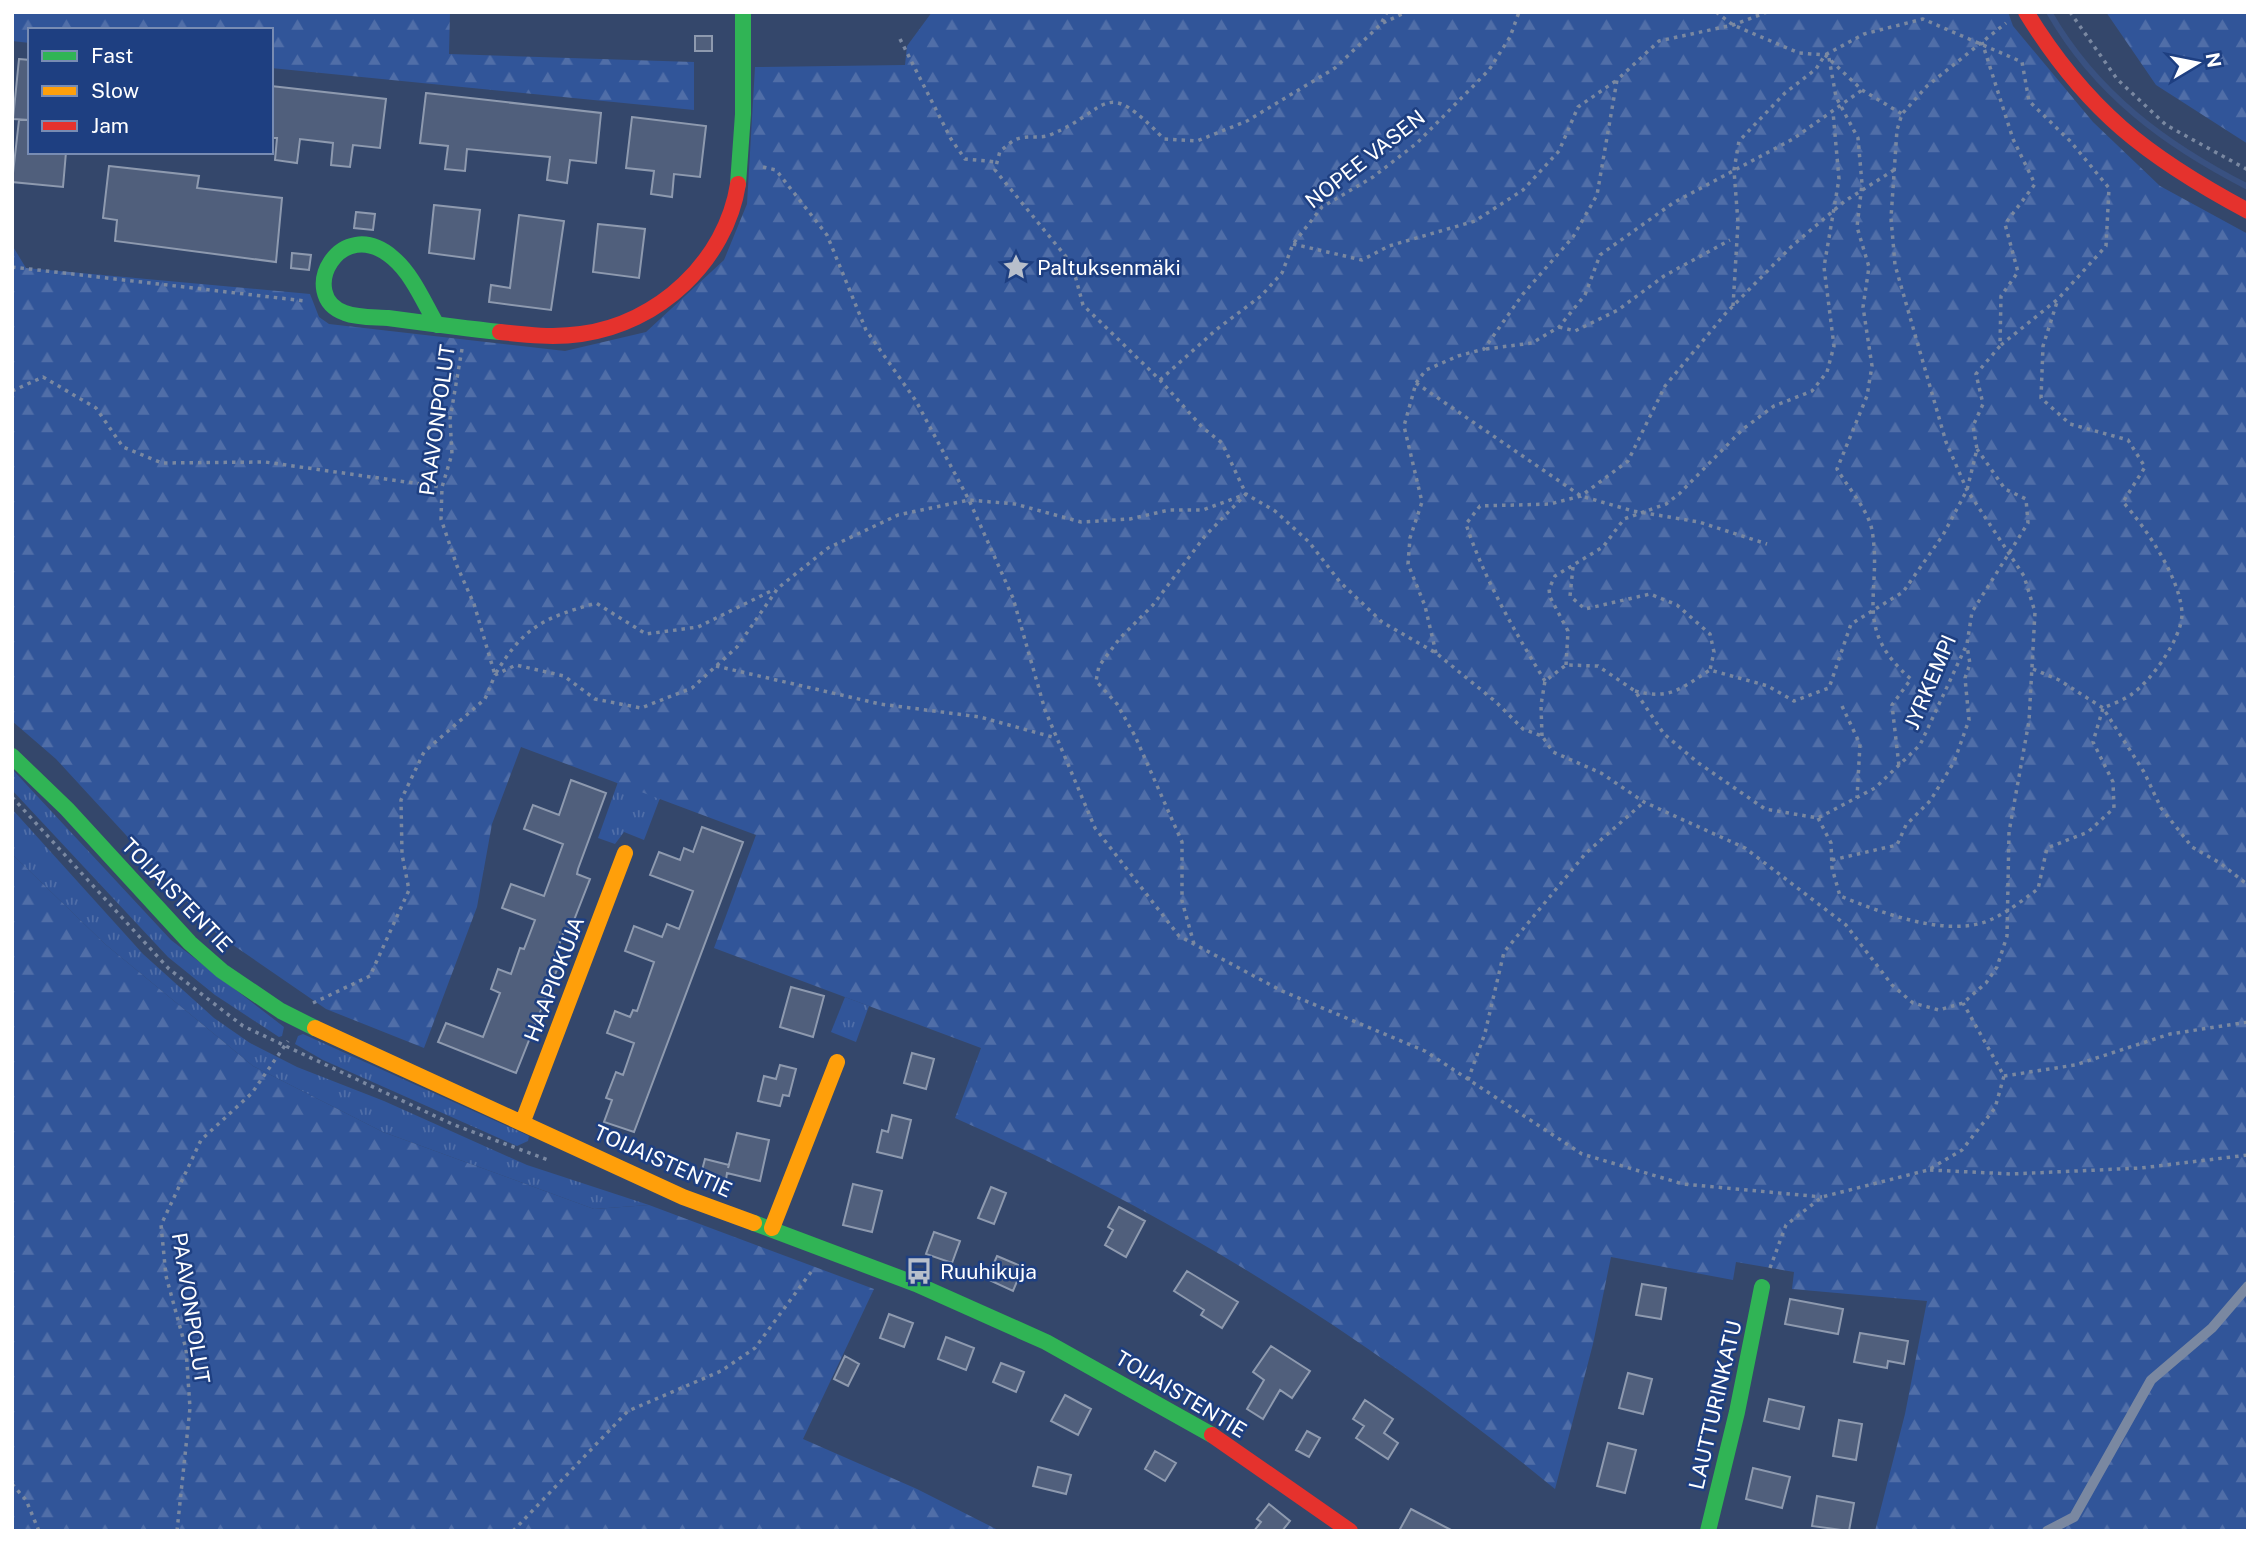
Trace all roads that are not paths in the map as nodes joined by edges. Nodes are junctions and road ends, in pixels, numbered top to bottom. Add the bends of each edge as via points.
1 (743, 12) edge
2 (2026, 12) edge
3 (2248, 211) edge
4 (437, 324) junction
5 (12, 756) edge
6 (625, 853) dead end
7 (837, 1062) dead end
8 (523, 1121) junction
9 (772, 1228) junction
10 (2248, 1286) edge
11 (1762, 1287) road end
12 (1350, 1531) edge
13 (1707, 1531) edge
14 (2047, 1531) edge

1 - 4 street via 740,161 731,214 709,257 674,292 639,316 606,329 566,338
2 - 3 street via 2062,70 2089,102 2165,166
4 - 4 street via 344,313 332,307 326,273 334,252 356,245 388,253
5 - 8 street, TOIJAISTENTIE via 222,971 298,1020
6 - 8 street, HAAPIOKUJA
7 - 9 street
8 - 9 street, TOIJAISTENTIE via 683,1197
9 - 12 street, TOIJAISTENTIE via 955,1300 1093,1366 1205,1430
10 - 14 lane via 2212,1328 2151,1380 2074,1517
11 - 13 street, LAUTTURINKATU

